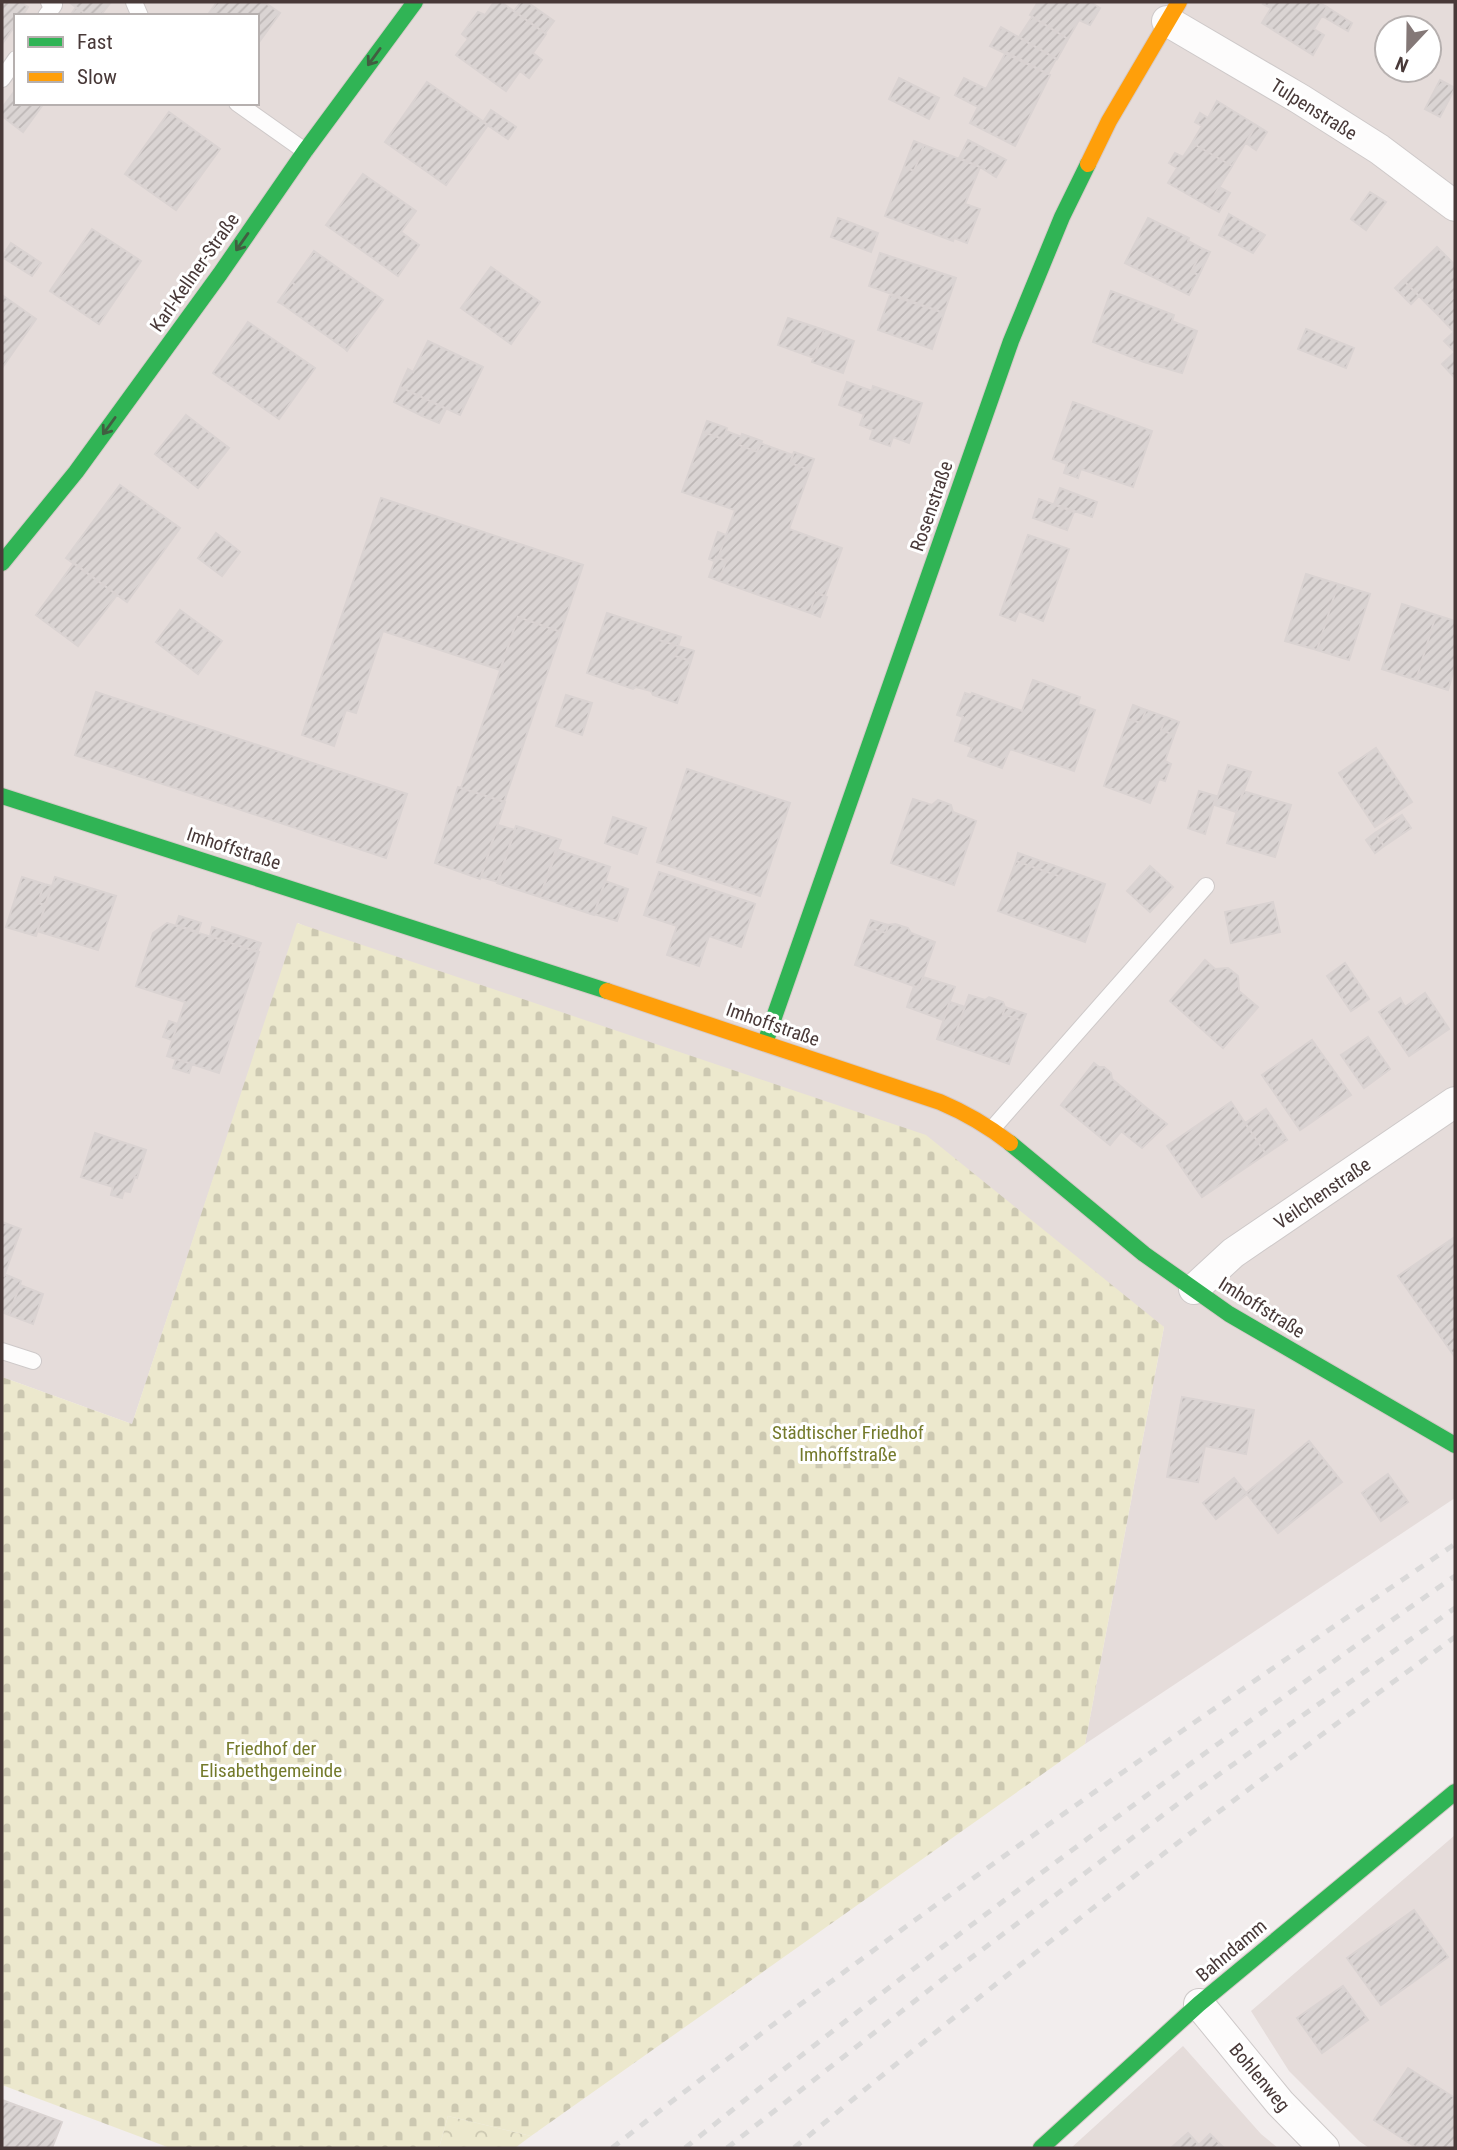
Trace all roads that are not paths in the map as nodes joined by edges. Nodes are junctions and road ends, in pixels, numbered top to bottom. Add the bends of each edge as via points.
1 (415, 2) edge
2 (1173, 11) edge
3 (14, 62) edge
4 (2, 79) edge
5 (240, 105) edge
6 (304, 151) junction
7 (1455, 206) edge
8 (2, 563) edge
9 (2, 796) edge
10 (1206, 886) dead end
11 (765, 1043) junction
12 (1455, 1102) edge
13 (992, 1129) junction
14 (1194, 1289) junction
15 (2, 1351) edge
16 (33, 1361) dead end
17 (1455, 1445) edge
18 (1455, 1792) edge
19 (1199, 2004) junction
20 (1041, 2148) edge
21 (1324, 2148) edge

1 -> 6 street, Karl-Kellner-Straße
2 - 7 street, Tulpenstraße via 1379,149
2 - 11 street, Rosenstraße via 1109,121 1062,217 1011,341
3 - 4 lane
5 - 6 lane
6 -> 8 street, Karl-Kellner-Straße via 76,472
9 - 11 street, Imhoffstraße
10 - 13 lane
11 - 13 street, Imhoffstraße via 940,1102
12 - 14 street, Veilchenstraße via 1233,1253
13 - 14 street, Imhoffstraße via 1144,1254
14 - 17 street, Imhoffstraße via 1229,1314
15 - 16 lane
18 - 19 street, Bahndamm
19 - 20 street, Bahndamm
19 - 21 street, Bohlenweg via 1280,2103

